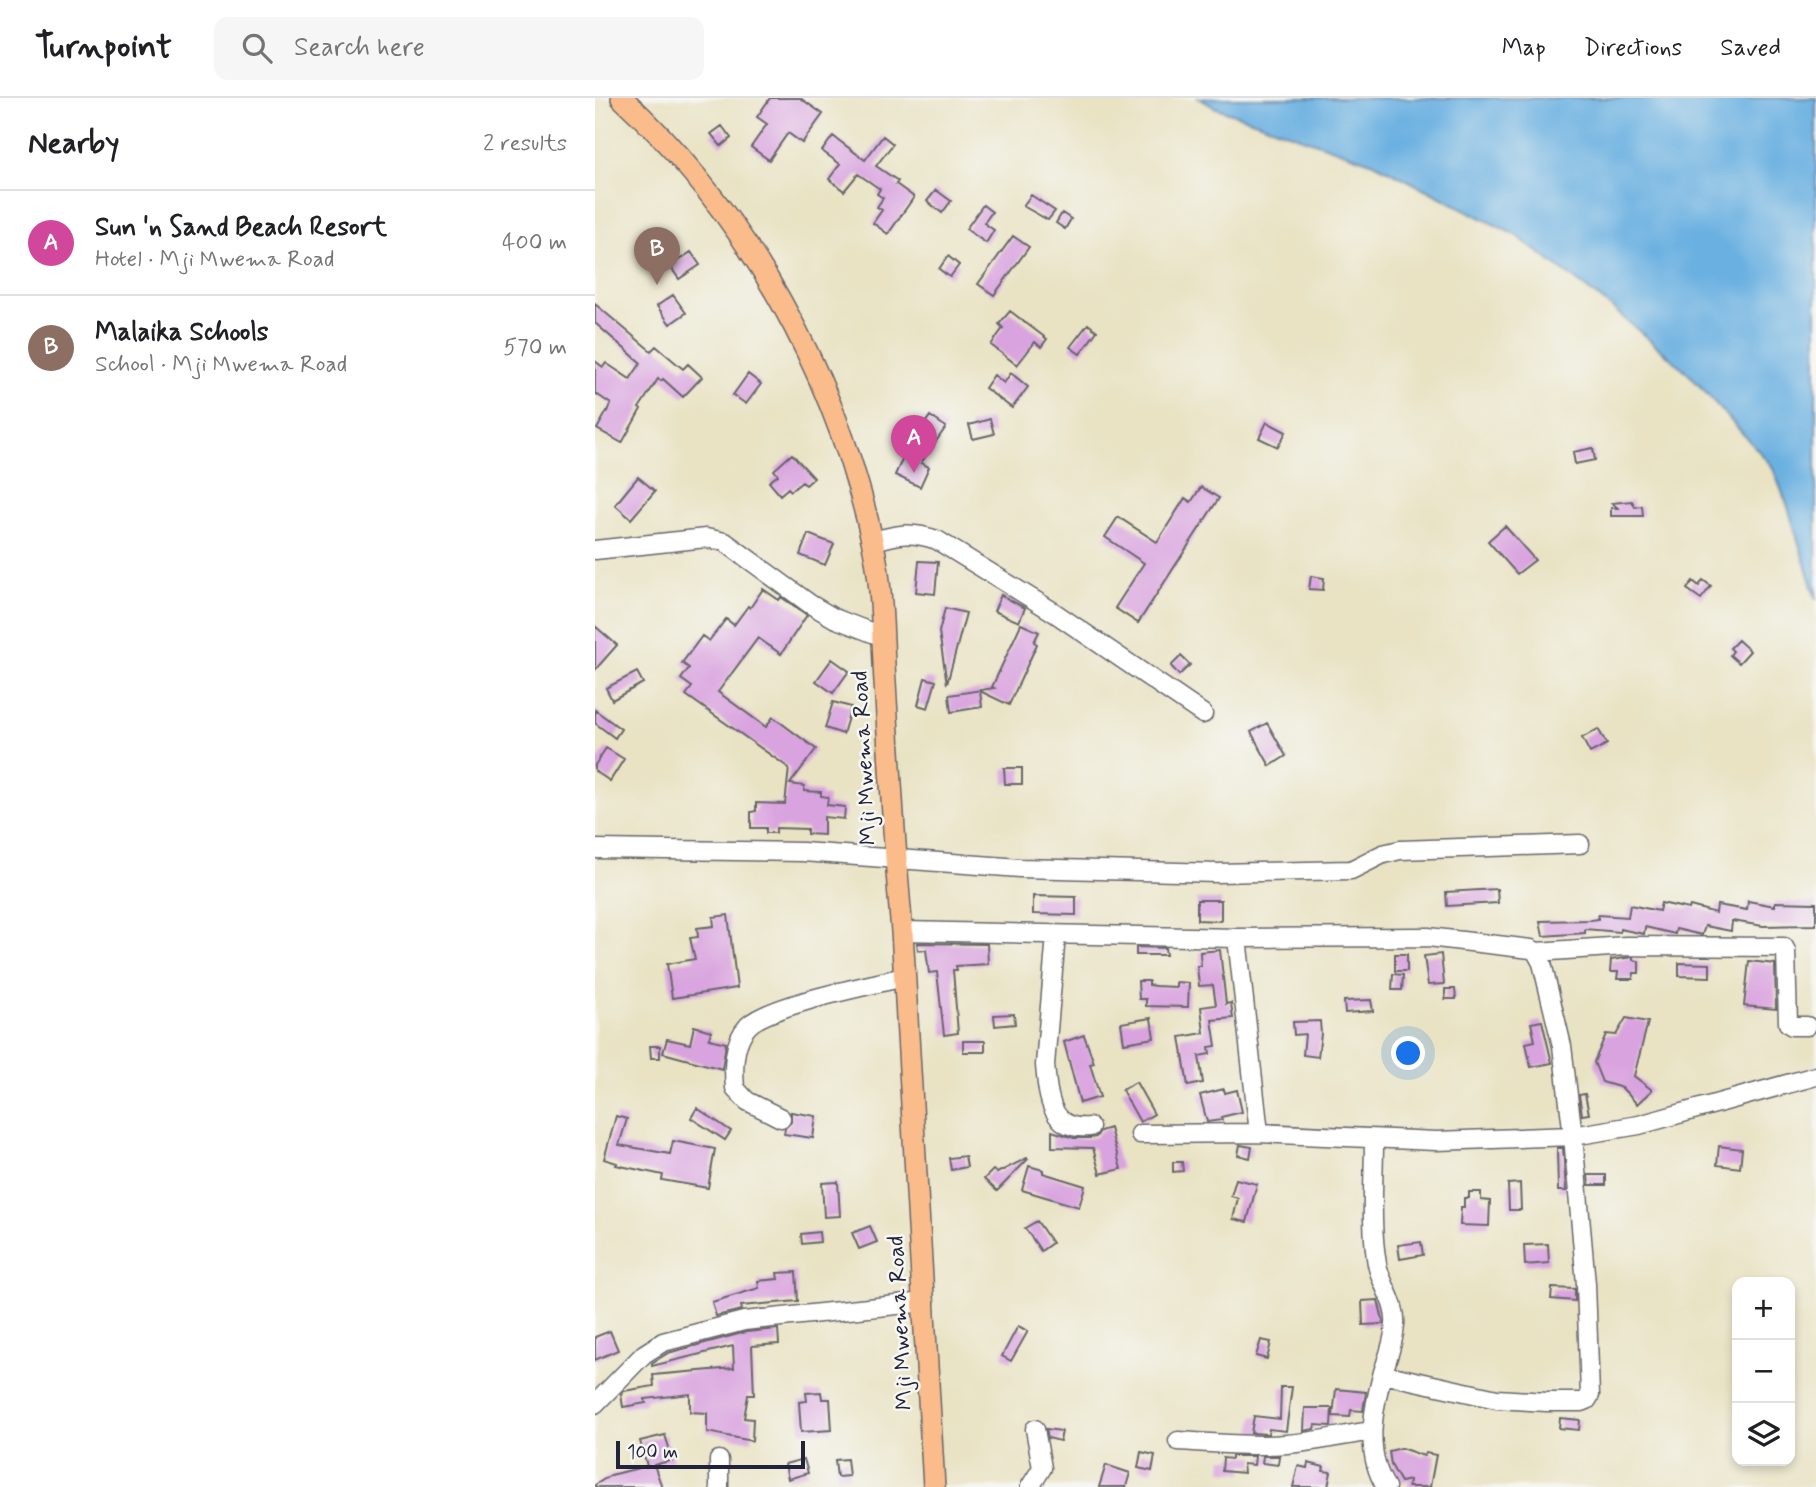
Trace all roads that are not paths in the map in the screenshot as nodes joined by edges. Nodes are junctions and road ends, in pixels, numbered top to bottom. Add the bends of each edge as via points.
1 (622, 98) edge
2 (873, 541) junction
3 (595, 550) edge
4 (883, 637) junction
5 (1203, 714) dead end
6 (1580, 844) dead end
7 (595, 849) edge
8 (895, 858) junction
9 (902, 931) junction
10 (1056, 934) junction
11 (1237, 938) junction
12 (1536, 952) junction
13 (904, 977) junction
14 (1807, 1026) dead end
15 (1816, 1076) edge
16 (781, 1118) dead end
17 (1090, 1127) dead end
18 (1259, 1133) junction
19 (1140, 1135) dead end
20 (1573, 1136) junction
21 (1374, 1140) junction
22 (925, 1302) junction
23 (1383, 1374) junction
24 (595, 1404) edge
25 (1035, 1429) dead end
26 (1372, 1431) junction
27 (1178, 1441) dead end
28 (719, 1460) dead end
29 (719, 1487) edge
30 (935, 1487) edge
31 (1030, 1487) edge
32 (1386, 1487) edge

1 - 2 main road, Mji Mwema Road via 673,148 728,217 762,270 821,382
2 - 4 main road, Mji Mwema Road
2 - 5 street via 911,533 937,540
3 - 4 street via 717,539 810,604
4 - 8 main road, Mji Mwema Road
6 - 8 street via 1400,850 1350,870 1311,872 1020,868
7 - 8 street
8 - 9 main road, Mji Mwema Road
9 - 10 street
9 - 13 main road, Mji Mwema Road
10 - 11 street
10 - 17 street via 1045,1065 1050,1101 1070,1127
11 - 12 street via 1427,937
11 - 18 street
12 - 14 street via 1626,946 1784,947 1788,1023
12 - 20 street via 1562,1046
13 - 16 street via 783,1008 751,1023 737,1046 735,1088 747,1101
13 - 22 main road, Mji Mwema Road
15 - 20 street via 1639,1125
18 - 19 street
18 - 21 street
20 - 21 street
20 - 23 street via 1587,1298 1587,1400 1497,1399
21 - 23 street via 1377,1263 1395,1312 1394,1339
22 - 24 street via 744,1321 663,1342 644,1354
22 - 30 main road, Mji Mwema Road
23 - 26 street
25 - 31 street via 1042,1468
26 - 27 street via 1283,1444
26 - 32 street via 1373,1452
28 - 29 street

